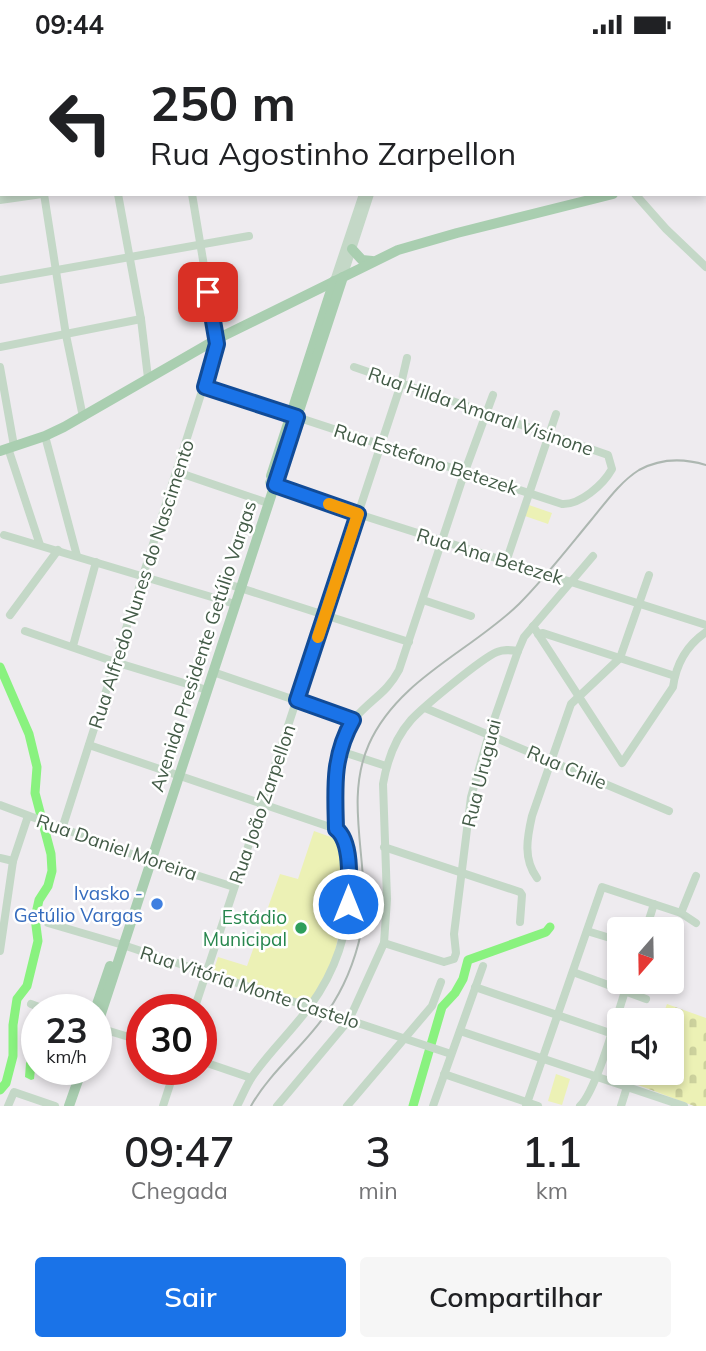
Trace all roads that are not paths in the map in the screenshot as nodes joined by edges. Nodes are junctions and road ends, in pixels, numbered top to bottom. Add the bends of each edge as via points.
1 (29, 196) edge
2 (43, 196) edge
3 (118, 196) edge
4 (192, 196) edge
5 (362, 196) edge
6 (369, 196) edge
7 (605, 196) edge
8 (637, 196) edge
9 (0, 200) edge
10 (249, 236) dead end
11 (200, 245) junction
12 (352, 249) junction
13 (130, 257) junction
14 (373, 261) junction
15 (706, 267) edge
16 (55, 271) junction
17 (339, 279) junction
18 (0, 280) edge
19 (141, 319) junction
20 (66, 335) junction
21 (217, 339) junction
22 (0, 347) edge
23 (407, 358) dead end
24 (0, 367) edge
25 (354, 367) dead end
26 (148, 378) junction
27 (401, 384) junction
28 (205, 387) junction
29 (493, 395) dead end
30 (485, 412) junction
31 (556, 414) dead end
32 (293, 416) junction
33 (83, 417) junction
34 (549, 434) junction
35 (46, 436) junction
36 (381, 445) junction
37 (7, 449) edge
38 (465, 471) junction
39 (177, 472) junction
40 (272, 484) junction
41 (530, 493) junction
42 (265, 502) junction
43 (562, 504) joint
44 (358, 514) junction
45 (4, 535) dead end
46 (442, 541) junction
47 (40, 545) junction
48 (58, 550) junction
49 (77, 556) junction
50 (593, 556) dead end
51 (96, 562) junction
52 (506, 562) junction
53 (649, 575) dead end
54 (143, 576) junction
55 (571, 581) junction
56 (237, 587) junction
57 (423, 600) junction
58 (639, 603) junction
59 (231, 604) junction
60 (10, 615) dead end
61 (325, 615) junction
62 (471, 616) dead end
63 (706, 625) edge
64 (536, 630) junction
65 (25, 631) dead end
66 (706, 632) edge
67 (409, 642) junction
68 (73, 646) junction
69 (518, 651) junction
70 (620, 658) junction
71 (116, 662) junction
72 (213, 672) junction
73 (675, 676) junction
74 (204, 689) junction
75 (580, 697) junction
76 (297, 700) junction
77 (425, 708) junction
78 (353, 720) junction
79 (489, 734) junction
80 (89, 745) junction
81 (340, 751) junction
82 (552, 760) junction
83 (386, 766) junction
84 (176, 775) junction
85 (263, 804) junction
86 (0, 805) edge
87 (669, 811) dead end
88 (27, 816) junction
89 (62, 829) junction
90 (336, 829) junction
91 (384, 847) junction
92 (0, 858) edge
93 (148, 860) junction
94 (13, 861) junction
95 (462, 872) junction
96 (696, 876) dead end
97 (537, 878) dead end
98 (234, 887) junction
99 (654, 904) junction
100 (681, 913) junction
101 (650, 917) edge
102 (520, 922) dead end
103 (47, 923) dead end
104 (696, 923) dead end
105 (587, 931) junction
106 (607, 937) edge
107 (384, 943) junction
108 (120, 944) junction
109 (0, 950) edge
110 (483, 966) dead end
111 (207, 972) junction
112 (573, 972) junction
113 (441, 982) dead end
114 (607, 984) edge
115 (475, 987) junction
116 (101, 994) edge
117 (106, 994) edge
118 (199, 994) edge
119 (633, 994) edge
120 (646, 999) dead end
121 (310, 1006) junction
122 (557, 1016) junction
123 (349, 1020) junction
124 (460, 1031) junction
125 (607, 1033) edge
126 (404, 1038) junction
127 (607, 1043) edge
128 (451, 1054) junction
129 (542, 1059) junction
130 (217, 1066) edge
131 (444, 1074) junction
132 (596, 1076) junction
133 (251, 1078) junction
134 (70, 1085) edge
135 (76, 1085) edge
136 (170, 1085) edge
137 (627, 1087) junction
138 (527, 1104) edge
139 (8, 1106) edge
140 (55, 1106) edge
141 (63, 1106) edge
142 (69, 1106) edge
143 (163, 1106) edge
144 (237, 1106) edge
145 (277, 1106) edge
146 (347, 1106) edge
147 (433, 1106) edge
148 (538, 1106) edge
149 (580, 1106) edge
150 (621, 1106) edge
151 (684, 1106) edge

1 - 9 street
2 - 16 street
3 - 13 street
4 - 11 street
5 - 17 street, Avenida Presidente Getúlio Vargas
6 - 12 street, Avenida Presidente Getúlio Vargas
7 - 14 main road via 457,233
8 - 15 street
10 - 11 street
11 - 13 street
11 - 21 street
12 - 14 main road via 362,260
12 - 17 street, Avenida Presidente Getúlio Vargas
13 - 16 street
13 - 19 street
14 - 17 main road
16 - 18 street
16 - 20 street
17 - 21 main road
17 - 32 main road, Avenida Presidente Getúlio Vargas
19 - 20 street
19 - 26 street
20 - 22 street
20 - 33 street
21 - 26 main road
21 - 28 street, Rua Alfredo Nunes do Nascimento
23 - 27 street, Rua João Zarpellon
24 - 37 street
25 - 27 street, Rua Hilda Amaral Visinone
26 - 33 main road
27 - 30 street, Rua Hilda Amaral Visinone
27 - 36 street, Rua João Zarpellon
28 - 32 street, Rua Estefano Betezek
28 - 39 street, Rua Alfredo Nunes do Nascimento
29 - 30 street
30 - 34 street, Rua Hilda Amaral Visinone
30 - 38 street
31 - 34 street
32 - 36 street, Rua Estefano Betezek
32 - 40 main road, Avenida Presidente Getúlio Vargas
33 - 35 main road
34 - 41 street
34 - 43 street, Rua Hilda Amaral Visinone via 608,455 612,464 606,478 580,500
35 - 37 main road
35 - 49 street
36 - 38 street, Rua Estefano Betezek
36 - 44 street, Rua João Zarpellon
37 - 47 street
38 - 41 street, Rua Estefano Betezek
38 - 46 street
39 - 42 street
39 - 54 street, Rua Alfredo Nunes do Nascimento
40 - 42 main road, Avenida Presidente Getúlio Vargas
40 - 44 street, Rua Ana Betezek
41 - 43 street, Rua Estefano Betezek
41 - 52 street
42 - 56 main road, Avenida Presidente Getúlio Vargas
44 - 46 street, Rua Ana Betezek
44 - 61 street, Rua João Zarpellon
45 - 47 street
46 - 52 street, Rua Ana Betezek
46 - 57 street
47 - 48 street
48 - 49 street
48 - 60 street
49 - 51 street
50 - 55 street, Rua Uruguai
51 - 54 street
51 - 68 street
52 - 55 street, Rua Ana Betezek
53 - 58 street
54 - 59 street
54 - 71 street, Rua Alfredo Nunes do Nascimento
55 - 58 street, Rua Ana Betezek
55 - 64 street, Rua Uruguai
56 - 59 main road, Avenida Presidente Getúlio Vargas
56 - 61 street
57 - 62 street
57 - 67 street
58 - 63 street, Rua Ana Betezek
58 - 70 street
59 - 72 main road, Avenida Presidente Getúlio Vargas
59 - 74 main road, Avenida Presidente Getúlio Vargas
61 - 67 street
61 - 76 street, Rua João Zarpellon
64 - 69 street, Rua Uruguai via 524,637
64 - 70 street
64 - 75 street
65 - 68 street
66 - 73 street via 685,653
67 - 78 street via 385,692
68 - 71 street
69 - 77 street via 492,654
69 - 79 street, Rua Uruguai
70 - 73 street
70 - 75 street
71 - 74 street
71 - 80 street, Rua Alfredo Nunes do Nascimento
72 - 74 main road, Avenida Presidente Getúlio Vargas
72 - 76 street
73 - 75 street via 673,687 622,763
74 - 84 main road, Avenida Presidente Getúlio Vargas
75 - 82 street via 571,704
76 - 78 street
76 - 85 street, Rua João Zarpellon
77 - 79 street, Rua Chile
77 - 83 street via 401,733
78 - 81 street
79 - 82 street, Rua Chile
79 - 95 street, Rua Uruguai via 468,811
80 - 84 street
80 - 89 street, Rua Alfredo Nunes do Nascimento
81 - 83 street
81 - 90 street via 334,777
82 - 87 street, Rua Chile
82 - 97 street via 528,835 528,860
83 - 91 street
84 - 85 street
84 - 93 main road, Avenida Presidente Getúlio Vargas
85 - 90 street
85 - 98 street, Rua João Zarpellon
86 - 88 street, Rua Daniel Moreira
88 - 89 street, Rua Daniel Moreira
88 - 94 street
89 - 93 street, Rua Daniel Moreira
90 - 121 street via 347,848 347,926 336,960
91 - 95 street
91 - 107 street
92 - 94 street
93 - 98 street, Rua Daniel Moreira
93 - 108 main road, Avenida Presidente Getúlio Vargas
94 - 109 street
95 - 102 street via 520,892
95 - 107 street, Rua Uruguai via 454,959 444,962
96 - 100 street
98 - 111 street, Rua João Zarpellon
99 - 100 street
99 - 101 street
99 - 105 street via 602,887
100 - 104 street
103 - 108 street, Rua Vitória Monte Castelo
105 - 106 street
105 - 112 street
107 - 123 street
108 - 111 street, Rua Vitória Monte Castelo
108 - 116 main road, Avenida Presidente Getúlio Vargas
108 - 117 main road, Avenida Presidente Getúlio Vargas
110 - 115 street
111 - 118 street, Rua João Zarpellon
111 - 121 street, Rua Vitória Monte Castelo
112 - 114 street
112 - 122 street
113 - 126 street via 432,1006
115 - 122 street
115 - 124 street
119 - 120 street
121 - 123 street, Rua Vitória Monte Castelo
121 - 133 street
122 - 125 street
122 - 129 street
123 - 126 street, Rua Vitória Monte Castelo
123 - 145 street
124 - 128 street
124 - 129 street
126 - 128 street, Rua Vitória Monte Castelo
126 - 146 street
127 - 132 street
128 - 131 street
129 - 132 street
129 - 138 street
130 - 133 street
131 - 138 street
131 - 147 street
132 - 137 street
132 - 149 street
133 - 144 street
134 - 141 main road
135 - 142 main road
136 - 143 street
137 - 150 street
137 - 151 street
138 - 148 street
139 - 140 street via 13,1093

